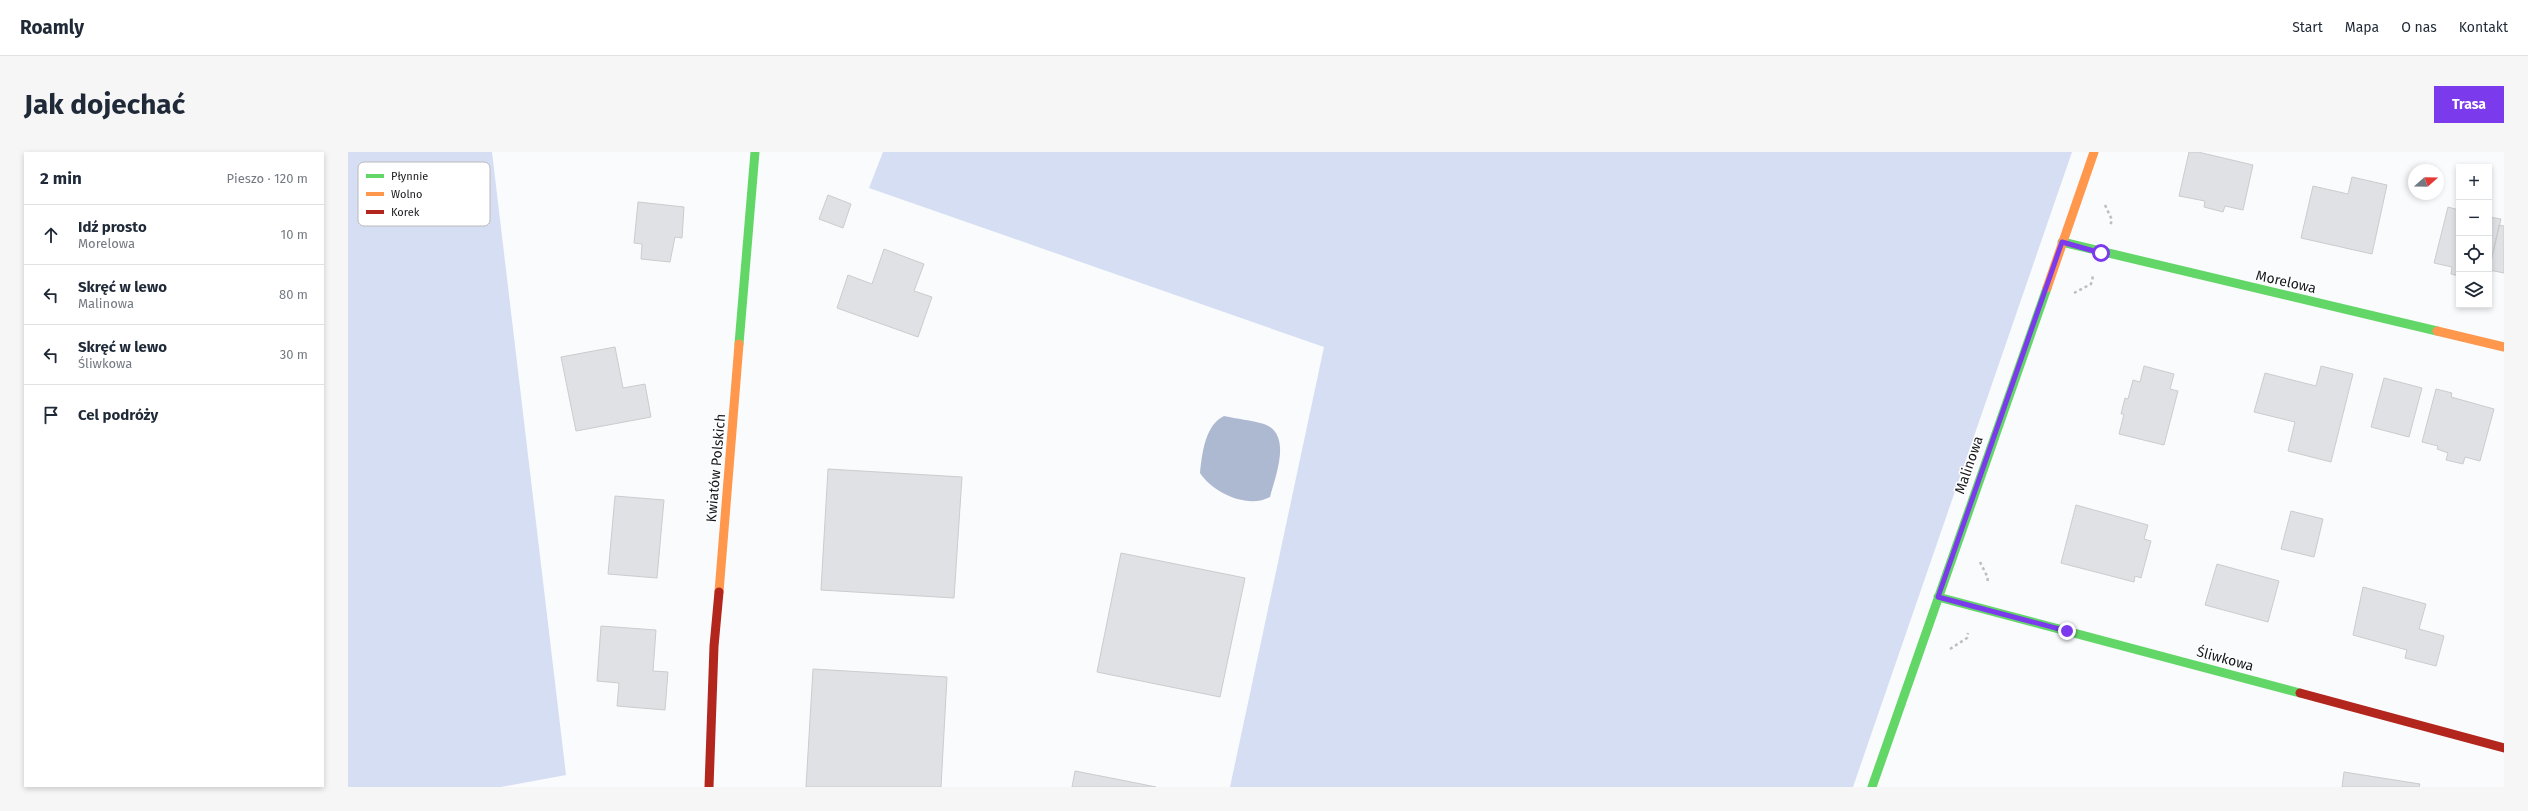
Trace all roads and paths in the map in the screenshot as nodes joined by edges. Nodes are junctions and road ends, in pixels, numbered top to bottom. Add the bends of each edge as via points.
1 (755, 152) edge
2 (2094, 152) edge
3 (2062, 242) junction
4 (2504, 347) edge
5 (1938, 597) junction
6 (2504, 748) edge
7 (709, 787) edge
8 (1872, 787) edge

1 - 7 street, Kwiatów Polskich via 714,646
2 - 3 street, Malinowa
3 - 4 street, Morelowa
3 - 5 street, Malinowa
5 - 6 street, Śliwkowa
5 - 8 street, Malinowa

